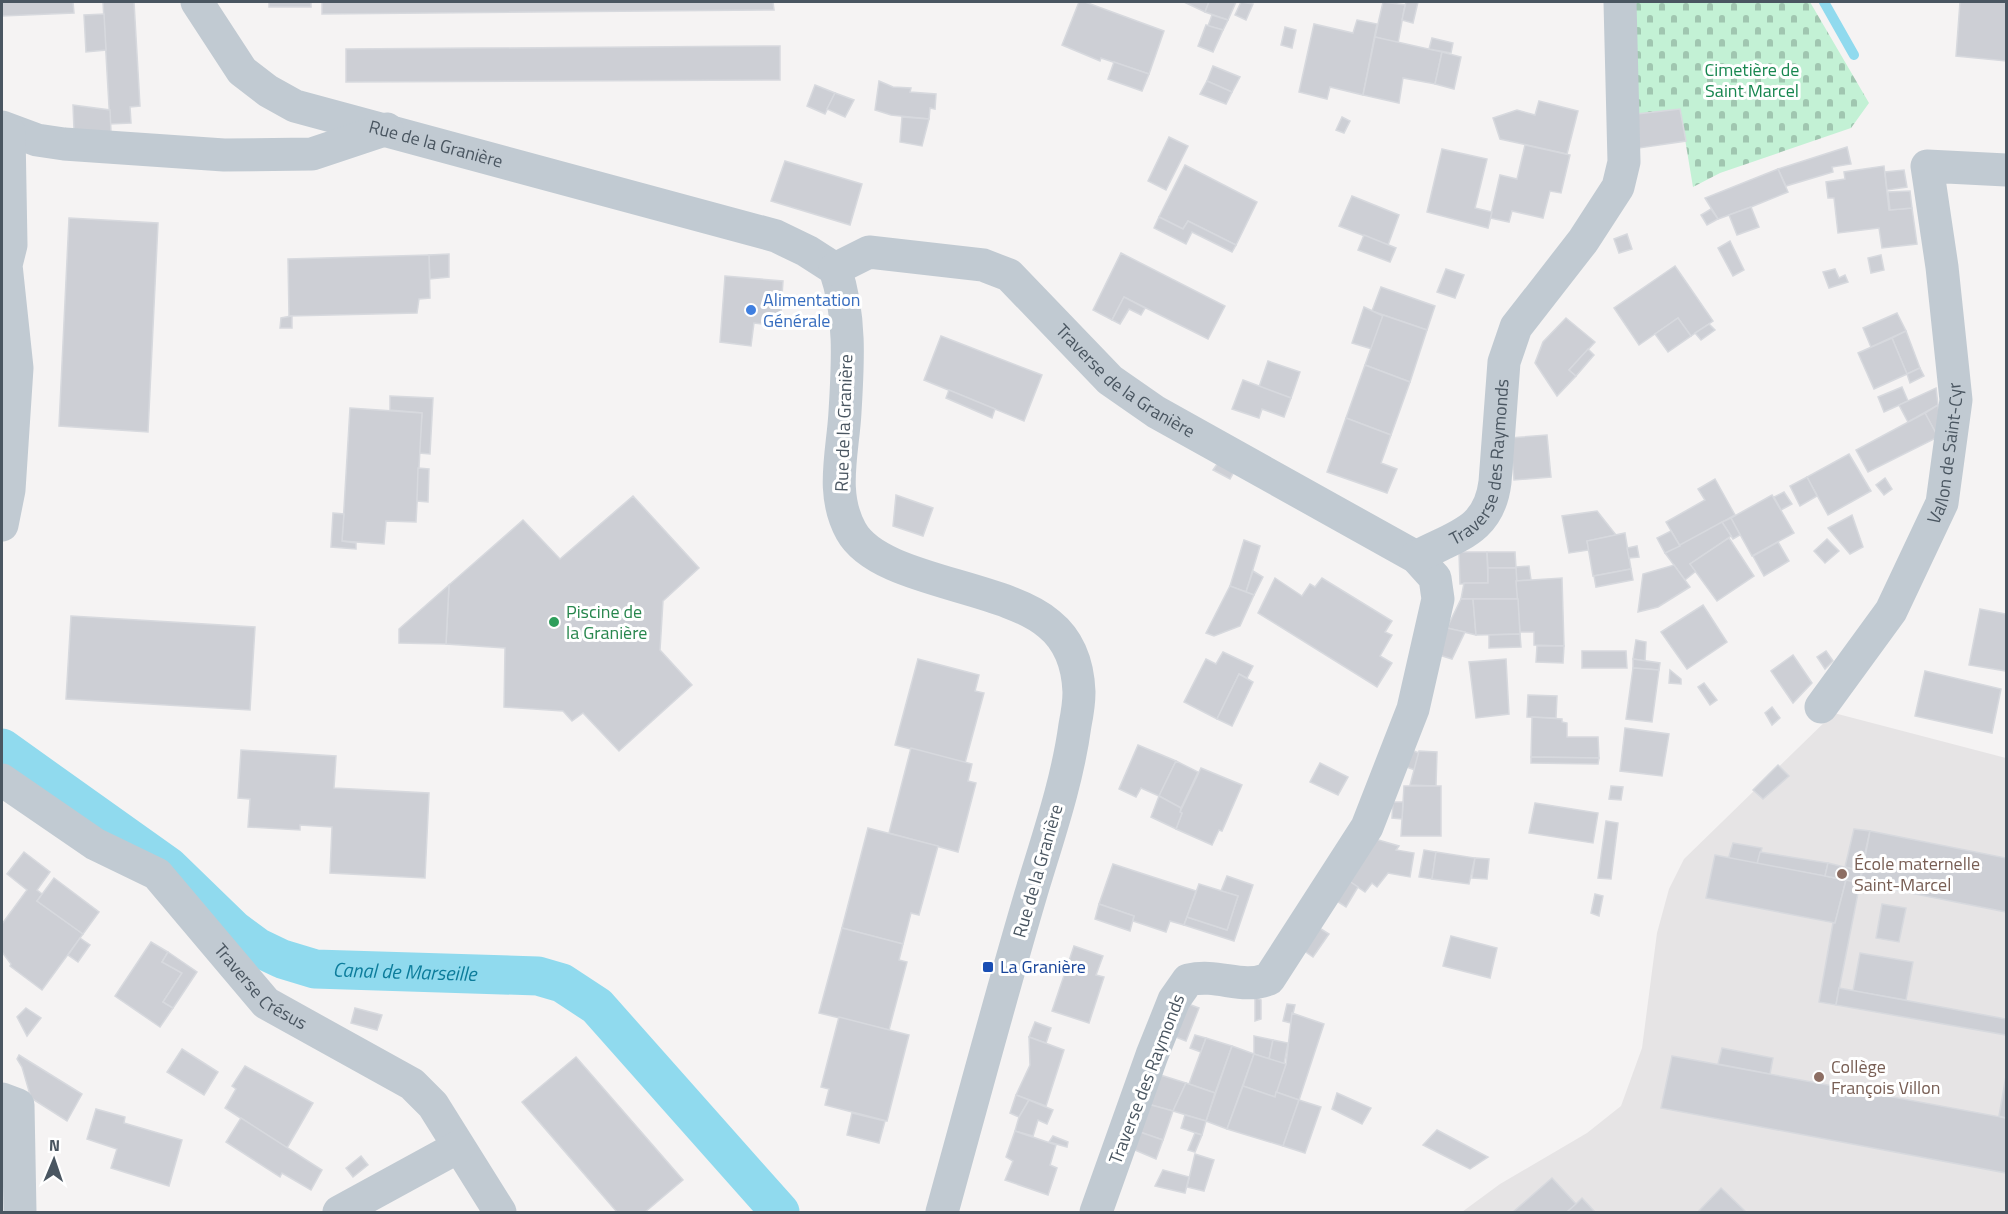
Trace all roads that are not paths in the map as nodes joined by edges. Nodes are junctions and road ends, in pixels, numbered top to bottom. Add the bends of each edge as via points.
1 (197, 2) edge
2 (1620, 2) edge
3 (5, 129) edge
4 (387, 129) junction
5 (2007, 170) edge
6 (6, 247) edge
7 (835, 269) junction
8 (2, 525) edge
9 (1416, 556) junction
10 (1821, 707) dead end
11 (2, 780) edge
12 (2, 1099) edge
13 (458, 1147) junction
14 (20, 1212) edge
15 (339, 1212) edge
16 (500, 1212) edge
17 (942, 1212) edge
18 (1096, 1212) edge

1 - 4 street via 242,71 268,91 295,106
2 - 9 street, Traverse des Raymonds via 1624,162 1618,187 1583,241 1516,327 1504,362 1493,500 1487,514 1476,526
3 - 4 street, Rue de la Granière via 64,144 224,155 312,154
3 - 6 street
4 - 7 street, Rue de la Granière via 776,236
5 - 10 street, Vallon de Saint-Cyr via 1927,166 1956,400 1942,503 1891,610
6 - 8 street via 17,368 9,490
7 - 9 street, Traverse de la Granière via 869,252 983,265 1009,275 1110,380 1156,412
7 - 17 street, Rue de la Granière via 847,316 839,488 842,513 852,534 868,552 897,565 1030,612 1049,624 1069,645 1076,668 1079,695 1071,760
9 - 18 street, Traverse des Raymonds via 1435,578 1437,599 1413,709 1367,827 1269,980 1254,985 1206,976 1188,980 1174,1000 1152,1055
11 - 13 street, Traverse Crésus via 95,844 157,874 266,1003 412,1084 433,1105
12 - 14 street via 18,1105
13 - 15 street
13 - 16 street, Traverse Crésus

